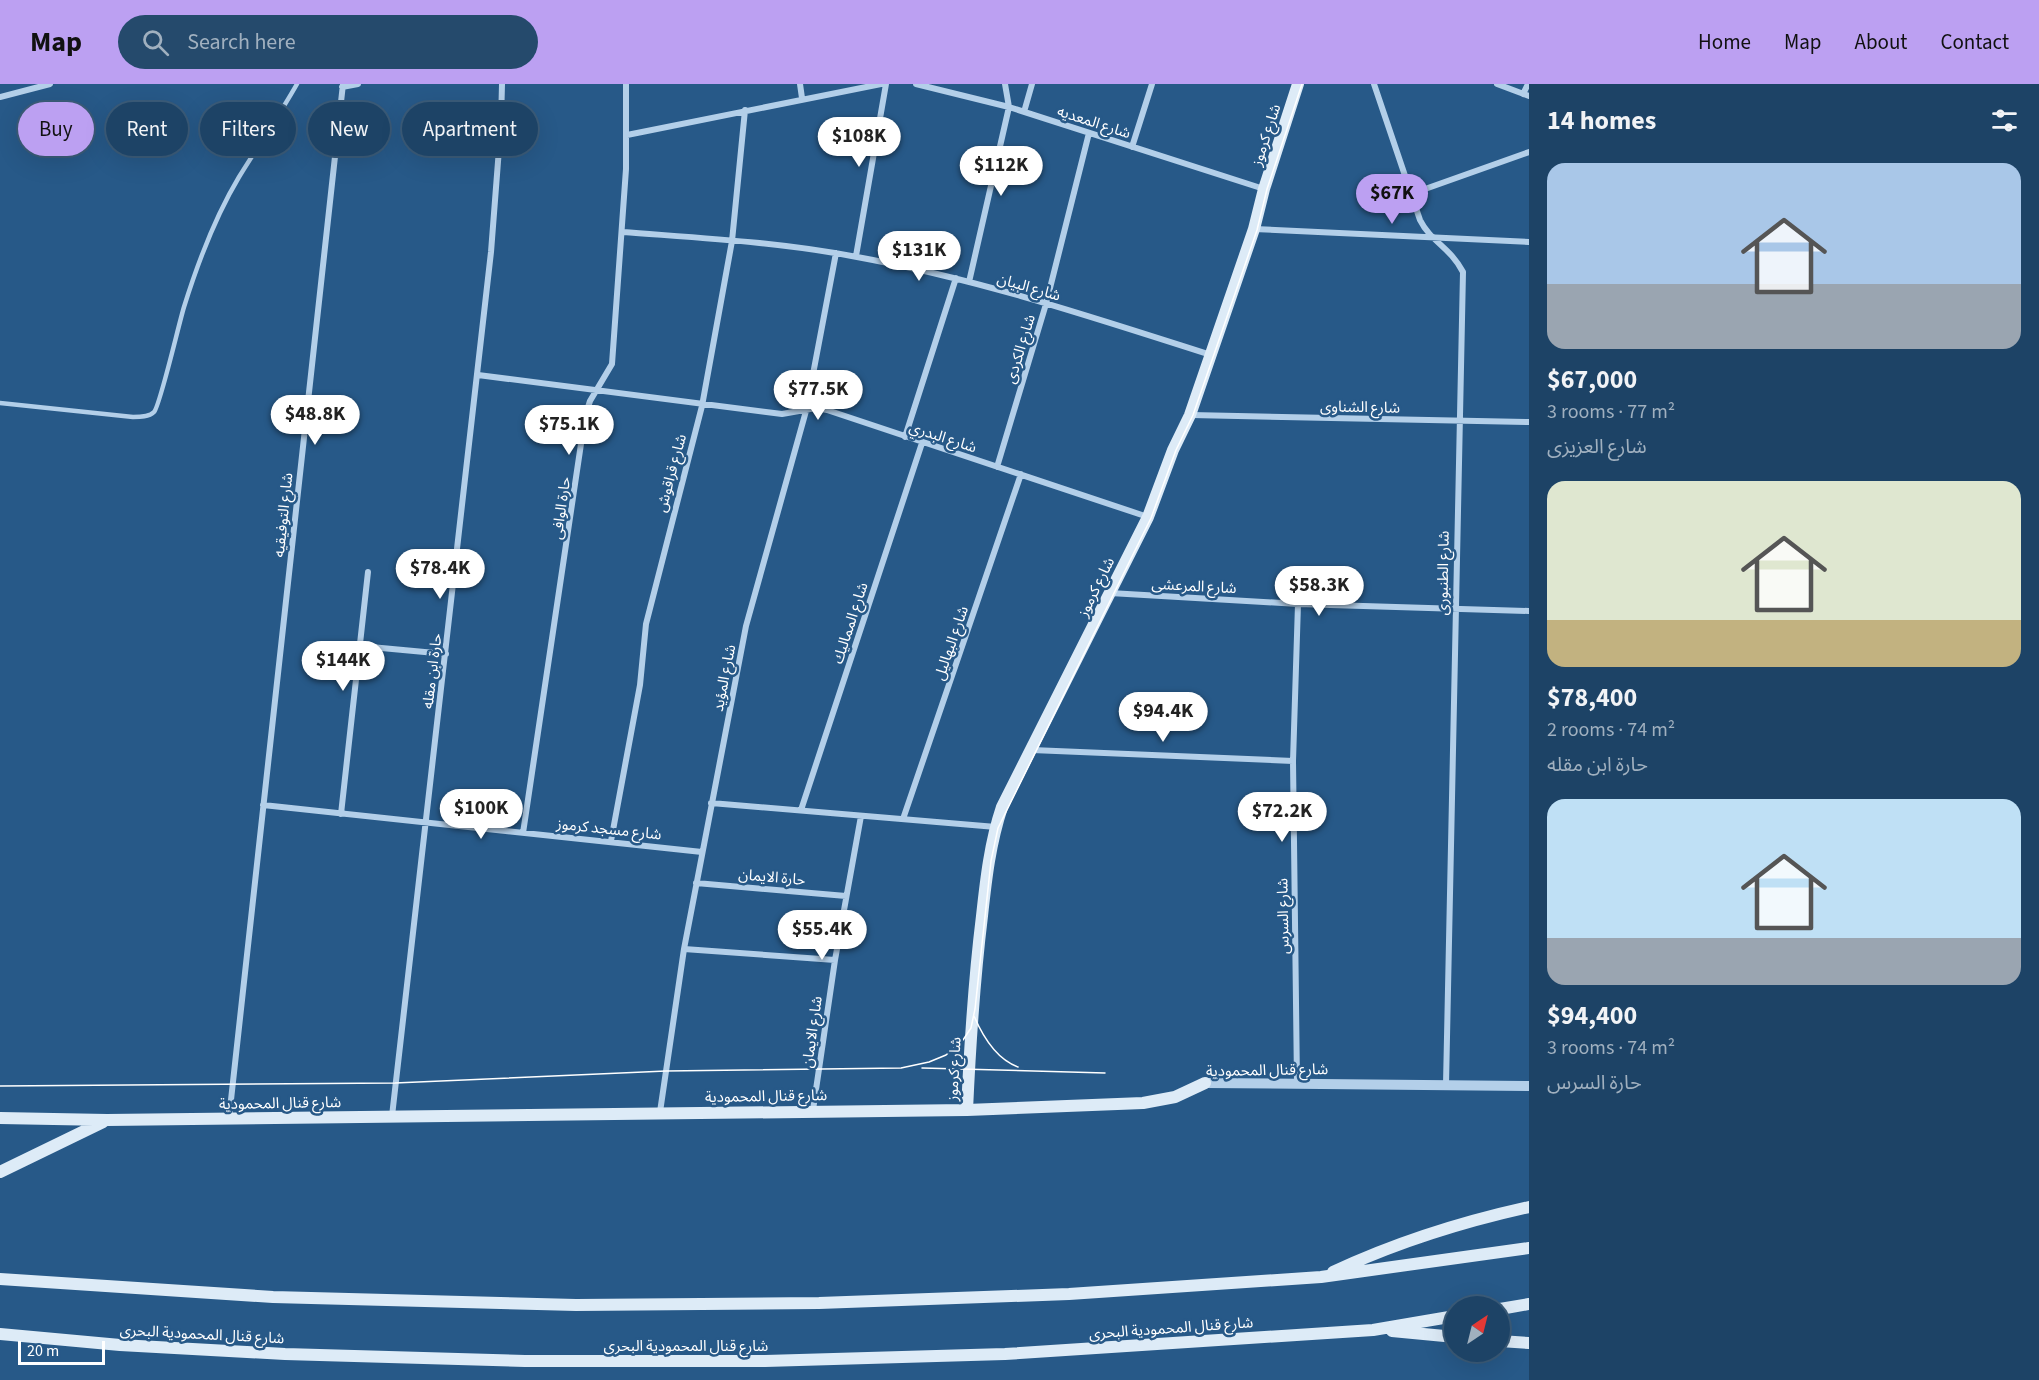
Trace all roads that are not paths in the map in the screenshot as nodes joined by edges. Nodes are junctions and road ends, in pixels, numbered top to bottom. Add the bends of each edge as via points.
1 (50, 84) edge
2 (297, 84) edge
3 (358, 84) edge
4 (502, 84) edge
5 (626, 84) edge
6 (800, 84) edge
7 (881, 84) edge
8 (886, 84) edge
9 (916, 84) edge
10 (1005, 84) edge
11 (1032, 84) edge
12 (1152, 84) edge
13 (1298, 84) edge
14 (1374, 84) edge
15 (1497, 84) edge
16 (1528, 84) edge
17 (342, 85) edge
18 (25, 87) edge
19 (1526, 95) edge
20 (0, 97) edge
21 (802, 98) junction
22 (1008, 107) junction
23 (745, 110) junction
24 (1024, 112) junction
25 (1089, 133) junction
26 (627, 135) junction
27 (1132, 147) junction
28 (1529, 152) edge
29 (1264, 189) junction
30 (1411, 194) junction
31 (1254, 229) junction
32 (622, 232) junction
33 (1435, 240) junction
34 (732, 241) junction
35 (1529, 242) edge
36 (836, 254) junction
37 (856, 256) junction
38 (956, 278) junction
39 (969, 282) junction
40 (1046, 304) junction
41 (1211, 356) junction
42 (478, 375) junction
43 (596, 391) junction
44 (0, 403) edge
45 (702, 406) junction
46 (806, 411) junction
47 (1190, 415) junction
48 (1458, 422) junction
49 (1529, 422) edge
50 (905, 437) junction
51 (922, 443) junction
52 (997, 467) junction
53 (1021, 474) junction
54 (1148, 517) junction
55 (368, 573) dead end
56 (1110, 593) junction
57 (1298, 604) junction
58 (1455, 608) junction
59 (1529, 611) edge
60 (360, 646) junction
61 (446, 654) junction
62 (1032, 750) junction
63 (1293, 761) junction
64 (711, 803) junction
65 (263, 805) junction
66 (801, 810) junction
67 (341, 814) junction
68 (861, 816) junction
69 (903, 819) junction
70 (426, 822) junction
71 (996, 827) junction
72 (523, 833) junction
73 (611, 840) junction
74 (702, 852) junction
75 (696, 883) junction
76 (846, 896) junction
77 (684, 949) junction
78 (835, 960) junction
79 (1205, 1083) joint
80 (1297, 1083) junction
81 (1446, 1085) junction
82 (1529, 1086) edge
83 (813, 1110) junction
84 (967, 1110) junction
85 (660, 1112) junction
86 (392, 1116) junction
87 (0, 1118) edge
88 (229, 1118) junction
89 (106, 1120) junction
90 (0, 1172) edge
91 (1529, 1207) edge
92 (1529, 1248) edge
93 (1321, 1277) junction
94 (0, 1279) edge
95 (1529, 1304) edge
96 (1510, 1307) edge
97 (1444, 1318) edge
98 (1373, 1330) junction
99 (0, 1334) edge
100 (1444, 1336) edge
101 (1510, 1342) edge
102 (1529, 1343) edge

1 - 18 street
2 - 44 lane via 238,178 213,230 194,276 167,364 161,400 154,412 133,417
3 - 17 street
4 - 42 street, حارة ابن مقله
5 - 26 street, حارة الوافى
6 - 21 street
7 - 21 street
8 - 37 street
9 - 22 street, شارع المعديه
10 - 22 street
11 - 24 street
12 - 27 street
13 - 29 main road, شارع كرموز
14 - 30 street, شارع الطنبورى
15 - 19 street
16 - 19 street
17 - 65 street, شارع التوفيقيه
18 - 20 street
21 - 23 street
22 - 24 street, شارع المعديه
22 - 39 street
23 - 26 street
23 - 34 street, شارع قراقوش
24 - 25 street, شارع المعديه
25 - 27 street, شارع المعديه
25 - 40 street, شارع الكردى
26 - 32 street, حارة الوافى
27 - 29 street, شارع المعديه
28 - 30 street
29 - 31 main road, شارع كرموز
30 - 33 street, شارع الطنبورى via 1423,225
31 - 33 street
31 - 41 main road, شارع كرموز
32 - 34 street, شارع البيان
32 - 43 street, حارة الوافى via 612,364
33 - 35 street
33 - 48 street, شارع الطنبورى via 1455,257 1463,272
34 - 36 street, شارع البيان
34 - 45 street, شارع قراقوش
36 - 37 street, شارع البيان
36 - 46 street, شارع المؤيد
37 - 38 street, شارع البيان
38 - 39 street, شارع البيان
38 - 50 street
39 - 40 street, شارع البيان
40 - 41 street, شارع البيان
40 - 52 street, شارع الكردى
41 - 47 main road, شارع كرموز
42 - 43 street, شارع البدري
42 - 61 street, حارة ابن مقله
43 - 45 street, شارع البدري
43 - 72 street, حارة الوافى via 585,417
45 - 46 street, شارع البدري via 782,414
45 - 73 street, شارع قراقوش via 646,624 640,685
46 - 50 street, شارع البدري via 827,410
46 - 64 street, شارع المؤيد via 746,626
47 - 48 street, شارع الشناوى
47 - 54 main road, شارع كرموز
48 - 49 street, شارع الشناوى
48 - 58 street, شارع الطنبورى
50 - 51 street, شارع البدري
51 - 52 street, شارع البدري
51 - 66 street, شارع المماليك
52 - 53 street, شارع البدري
53 - 54 street, شارع البدري
53 - 69 street, شارع البهاليل
54 - 56 main road, شارع كرموز
55 - 60 street
56 - 57 street, شارع المرعشى
56 - 62 main road, شارع كرموز
57 - 58 street, شارع المرعشى
57 - 63 street, شارع السرس
58 - 59 street, شارع المرعشى
58 - 81 street, شارع الطنبورى
60 - 61 street
60 - 67 street
61 - 70 street, حارة ابن مقله
62 - 63 street
62 - 71 main road, شارع كرموز via 1002,807
63 - 80 street, شارع السرس
64 - 66 street
64 - 74 street, شارع المؤيد
65 - 67 street, شارع مسجد كرموز
65 - 88 street, شارع التوفيقيه
66 - 68 street
67 - 70 street, شارع مسجد كرموز
68 - 69 street
68 - 76 street, شارع الايمان
69 - 71 street
70 - 72 street, شارع مسجد كرموز
70 - 86 street, حارة ابن مقله
71 - 84 main road, شارع كرموز via 975,973
72 - 73 street, شارع مسجد كرموز
73 - 74 street, شارع مسجد كرموز
74 - 75 street, شارع المؤيد
75 - 76 street, حارة الايمان
75 - 77 street, شارع المؤيد
76 - 78 street, شارع الايمان
77 - 78 street
77 - 85 street, شارع المؤيد
78 - 83 street, شارع الايمان
79 - 80 street, شارع قنال المحمودية
79 - 84 main road, شارع قنال المحمودية via 1175,1097 1143,1103
80 - 81 street, شارع قنال المحمودية
81 - 82 street, شارع قنال المحمودية
83 - 84 main road, شارع قنال المحمودية
83 - 85 main road, شارع قنال المحمودية
85 - 86 main road, شارع قنال المحمودية
86 - 88 main road, شارع قنال المحمودية
87 - 89 main road, شارع قنال المحمودية
88 - 89 main road, شارع قنال المحمودية
89 - 90 main road
91 - 93 main road via 1429,1232
92 - 93 main road
93 - 94 main road via 1069,1294 709,1305 273,1298
95 - 96 main road
97 - 98 main road
98 - 99 main road, شارع قنال المحمودية البحرى via 1005,1354 765,1361 525,1361 285,1354
98 - 100 main road
101 - 102 main road

